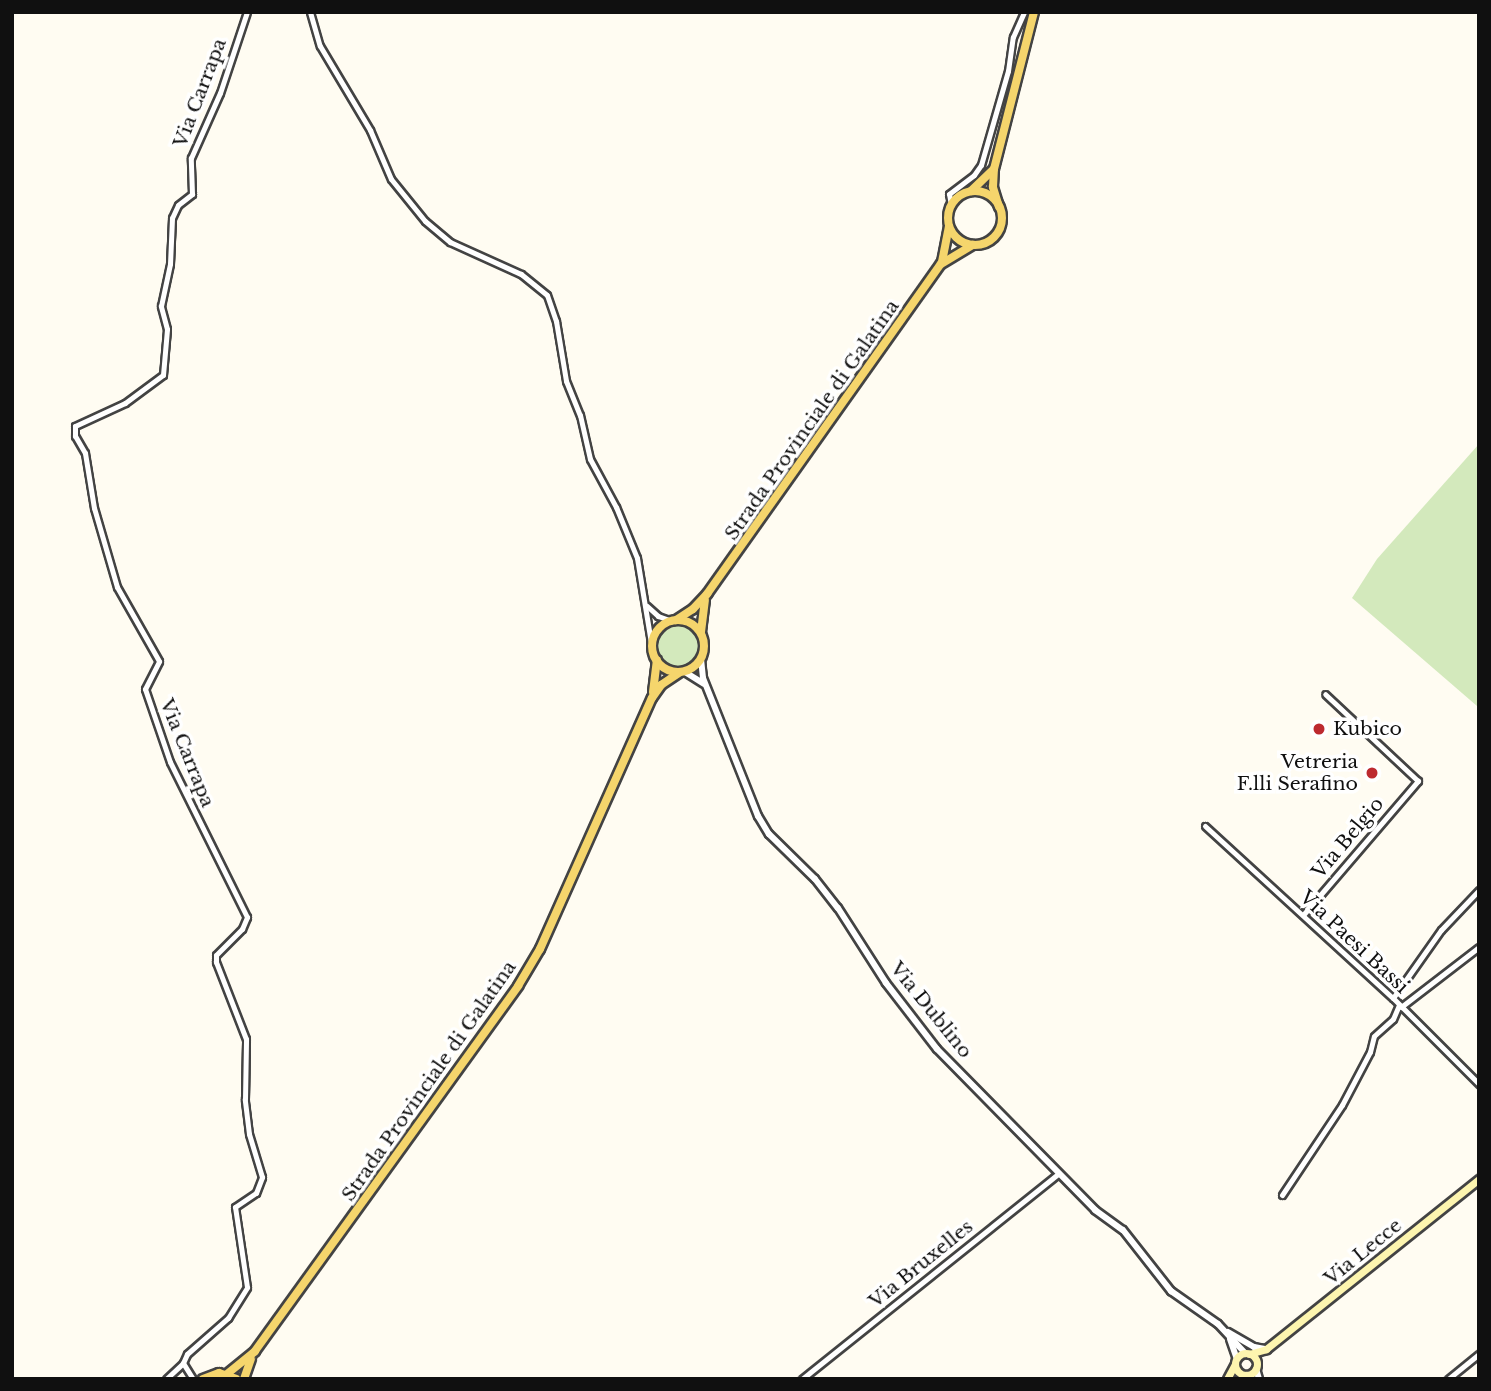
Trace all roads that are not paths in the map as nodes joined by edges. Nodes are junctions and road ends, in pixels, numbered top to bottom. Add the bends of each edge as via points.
1 (247, 12) edge
2 (310, 12) edge
3 (1024, 12) edge
4 (1034, 12) edge
5 (994, 169) junction
6 (970, 192) junction
7 (951, 205) junction
8 (999, 207) junction
9 (949, 227) junction
10 (973, 246) junction
11 (941, 264) junction
12 (707, 594) junction
13 (645, 603) junction
14 (674, 620) junction
15 (701, 633) junction
16 (652, 649) junction
17 (701, 659) junction
18 (657, 660) junction
19 (683, 672) junction
20 (708, 688) junction
21 (1325, 694) dead end
22 (652, 698) junction
23 (1205, 826) dead end
24 (1479, 890) edge
25 (1303, 915) junction
26 (1479, 947) edge
27 (1392, 998) junction
28 (1400, 1006) junction
29 (1479, 1084) edge
30 (1059, 1173) junction
31 (1479, 1180) edge
32 (1282, 1195) dead end
33 (1226, 1331) junction
34 (1266, 1349) junction
35 (255, 1352) junction
36 (1248, 1354) junction
37 (1479, 1354) edge
38 (1236, 1361) junction
39 (183, 1363) junction
40 (1257, 1367) junction
41 (227, 1374) junction
42 (191, 1376) edge
43 (1248, 1376) edge
44 (203, 1378) edge
45 (166, 1379) edge
46 (236, 1379) edge
47 (244, 1379) edge
48 (802, 1379) edge
49 (1229, 1379) edge
50 (1259, 1379) edge
51 (1448, 1379) edge

1 - 39 street, Via Carrapa via 220,93 191,158 192,194 178,205 172,218 170,264 161,306 167,329 163,376 125,403 75,426 117,587 159,661 145,689 170,762 247,917 242,929 216,954 216,962 246,1039 249,1134 262,1177 256,1193 235,1207 248,1279 228,1318 187,1354
2 - 13 street via 320,46 370,130 391,178 425,220 450,242 521,274 547,295 584,441 631,542
3 - 7 street via 1013,37 981,164 949,194
4 - 5 main road, Strada Provinciale di Galatina
5 - 6 main road
5 - 8 main road, Strada Provinciale di Galatina
6 - 7 main road
6 - 8 main road via 987,194
7 - 9 main road, Strada Provinciale di Galatina
8 - 10 main road, Strada Provinciale di Galatina via 997,234
9 - 10 main road via 956,238
9 - 11 main road, Strada Provinciale di Galatina
10 - 11 main road, Strada Provinciale di Galatina
11 - 12 main road, Strada Provinciale di Galatina
12 - 14 main road, Strada Provinciale di Galatina
12 - 15 main road, Strada Provinciale di Galatina
13 - 14 street via 652,612
13 - 16 street
14 - 15 main road via 690,623
14 - 16 main road, Strada Provinciale di Galatina via 659,628
15 - 17 main road, Strada Provinciale di Galatina
16 - 18 main road
17 - 19 main road, Strada Provinciale di Galatina
17 - 20 street, Via Dublino
18 - 19 main road via 667,670
18 - 22 main road, Strada Provinciale di Galatina
19 - 20 street via 696,676
19 - 22 main road, Strada Provinciale di Galatina via 661,685
20 - 30 street, Via Dublino via 745,787 769,834 838,908 886,983 937,1049
21 - 25 street, Via Belgio via 1418,781
22 - 35 main road, Strada Provinciale di Galatina via 540,949 518,986
23 - 25 street, Via Paesi Bassi
24 - 27 street via 1441,930
25 - 27 street, Via Paesi Bassi
26 - 28 street
27 - 28 street, Via Paesi Bassi
28 - 29 street, Via Paesi Bassi
28 - 32 street via 1374,1036 1342,1105
30 - 33 street, Via Dublino via 1095,1210 1123,1230 1171,1291
30 - 48 street, Via Bruxelles
31 - 34 main road, Via Lecce
33 - 34 street, Via Dublino
33 - 36 street, Via Dublino
33 - 38 street
34 - 36 main road, Via Lecce
34 - 40 main road, Via Lecce
35 - 41 main road, Strada Provinciale di Galatina
35 - 47 main road, Strada Provinciale di Galatina
36 - 38 main road, Via Lecce
36 - 40 main road
37 - 51 street
38 - 43 main road
38 - 49 main road
39 - 42 street
39 - 45 street, Via Carrapa
40 - 43 main road
40 - 50 street
41 - 44 main road, Strada Provinciale di Galatina
41 - 46 main road
42 - 44 street
43 - 49 main road

